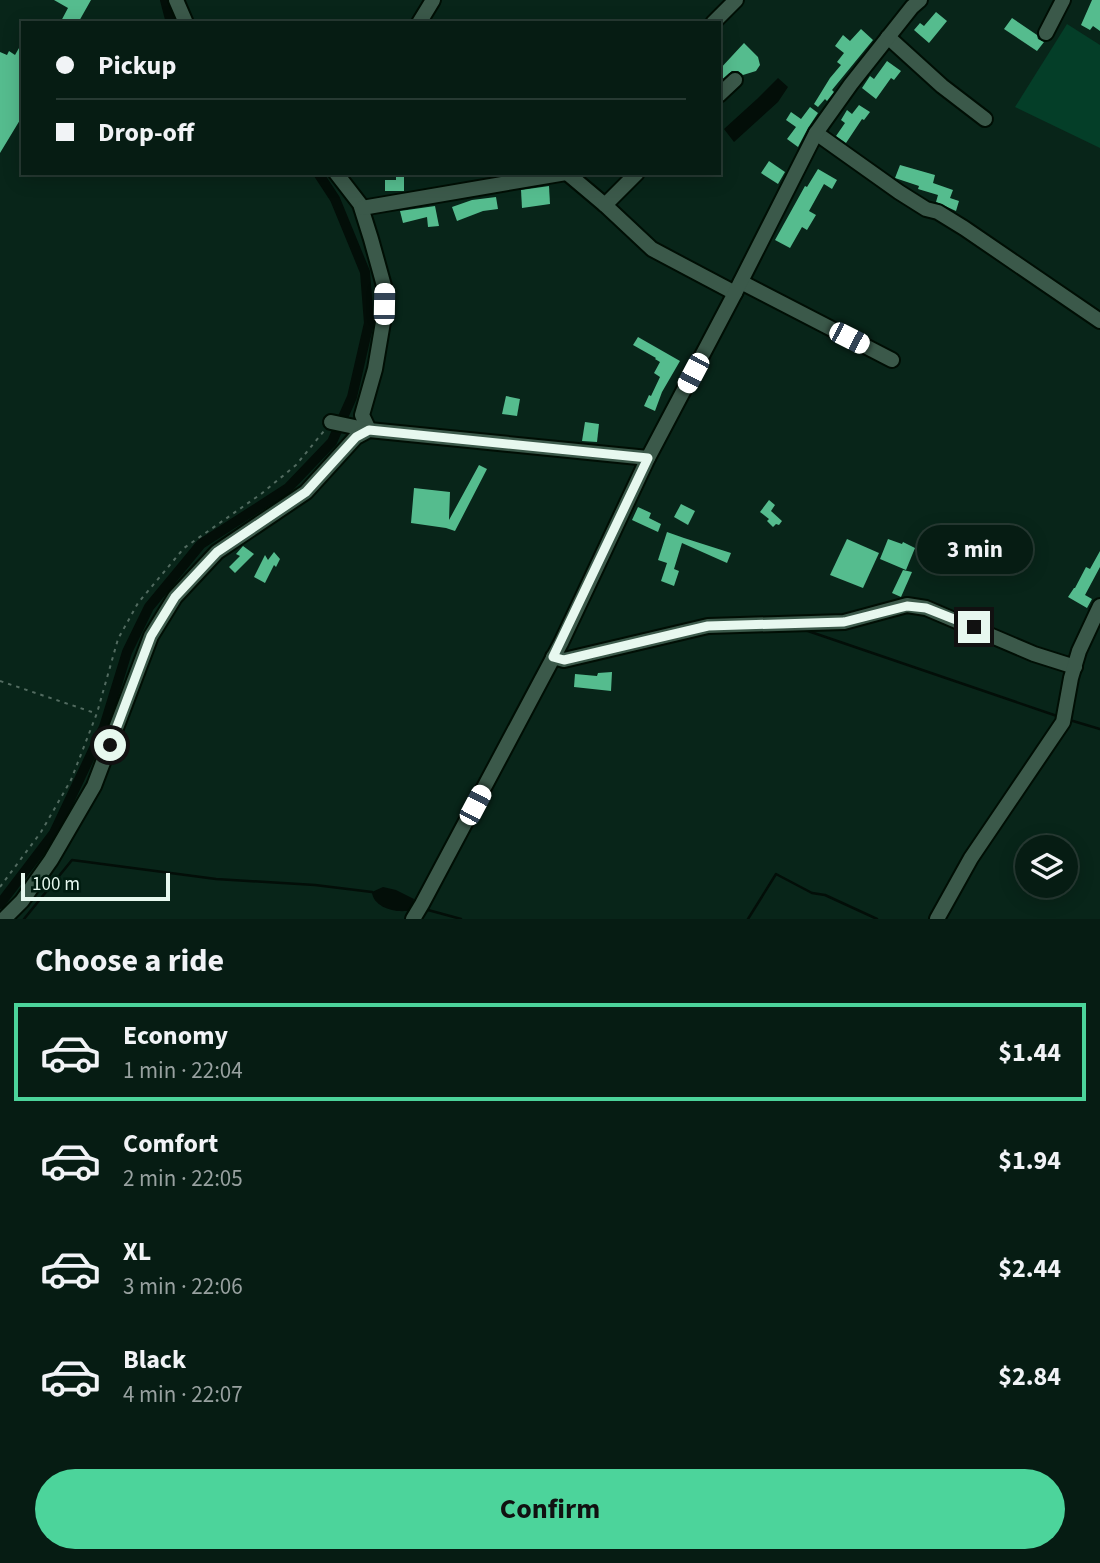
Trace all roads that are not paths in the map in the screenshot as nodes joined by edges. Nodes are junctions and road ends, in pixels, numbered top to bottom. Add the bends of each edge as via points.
1 (176, 0) edge
2 (433, 0) edge
3 (736, 0) edge
4 (920, 0) edge
5 (1063, 0) edge
6 (185, 21) edge
7 (420, 21) edge
8 (715, 21) edge
9 (1045, 33) dead end
10 (888, 37) junction
11 (735, 80) dead end
12 (721, 93) edge
13 (985, 119) dead end
14 (816, 133) junction
15 (337, 175) edge
16 (564, 175) edge
17 (571, 175) edge
18 (635, 175) edge
19 (605, 205) junction
20 (362, 208) junction
21 (738, 288) junction
22 (1100, 321) edge
23 (892, 360) dead end
24 (331, 422) road end
25 (369, 430) junction
26 (648, 458) junction
27 (1100, 606) edge
28 (553, 657) junction
29 (1075, 667) junction
30 (6, 917) edge
31 (413, 919) edge
32 (937, 919) edge

1 - 6 street
2 - 7 street
3 - 8 street
4 - 10 street
5 - 9 street
10 - 13 street
10 - 14 street
11 - 12 street
14 - 21 street
14 - 22 street via 898,192 964,228
15 - 20 street
16 - 20 street
17 - 19 street
18 - 19 street
19 - 21 street via 652,249
20 - 25 street via 384,286 383,323 362,415
21 - 23 street
21 - 26 street
24 - 25 street
25 - 26 street
25 - 30 street via 356,437 306,492 217,552 175,597 151,636 94,786 51,860
26 - 28 street
27 - 29 street
28 - 29 street via 564,660 708,626 844,622 907,606 926,608
28 - 31 street
29 - 32 street via 1063,722 971,858

